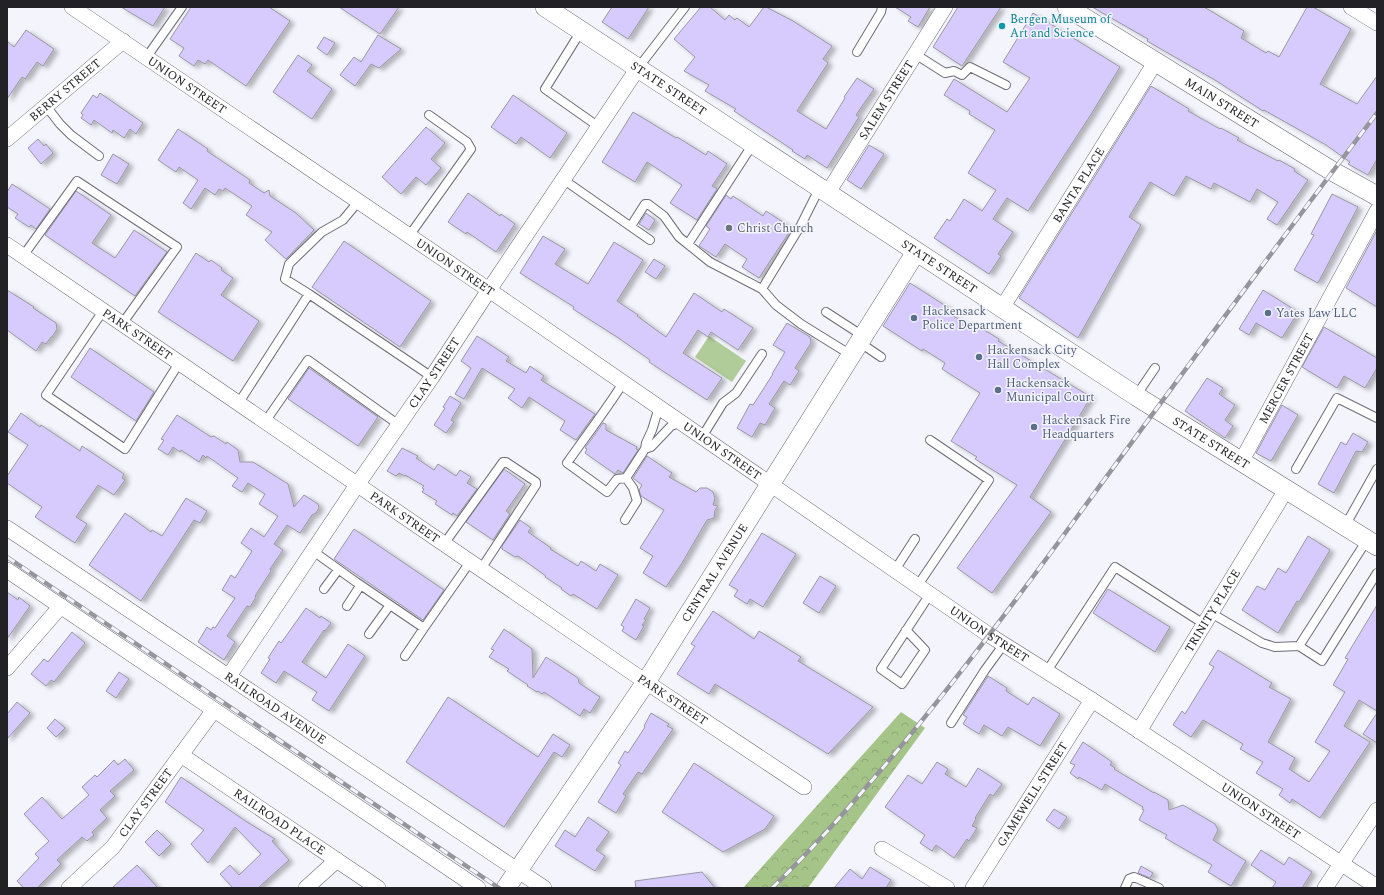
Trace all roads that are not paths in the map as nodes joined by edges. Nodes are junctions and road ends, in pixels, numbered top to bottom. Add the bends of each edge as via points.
1 (72, 7) edge
2 (182, 7) edge
3 (545, 7) edge
4 (685, 7) edge
5 (882, 7) edge
6 (944, 7) edge
7 (1067, 7) edge
8 (1351, 7) edge
9 (1377, 23) edge
10 (581, 31) junction
11 (122, 42) junction
12 (857, 52) dead end
13 (915, 54) junction
14 (146, 58) junction
15 (1156, 61) junction
16 (638, 68) junction
17 (1006, 85) dead end
18 (46, 106) junction
19 (429, 115) dead end
20 (599, 127) junction
21 (7, 139) edge
22 (753, 144) junction
23 (99, 156) dead end
24 (564, 180) junction
25 (823, 191) junction
26 (1377, 196) edge
27 (358, 202) junction
28 (1377, 211) edge
29 (631, 226) junction
30 (409, 236) junction
31 (650, 240) dead end
32 (688, 244) junction
33 (7, 245) edge
34 (916, 252) junction
35 (23, 256) junction
36 (762, 289) junction
37 (488, 290) junction
38 (309, 294) junction
39 (1002, 308) junction
40 (103, 311) junction
41 (826, 312) dead end
42 (122, 324) junction
43 (858, 344) junction
44 (762, 354) dead end
45 (881, 357) dead end
46 (179, 363) junction
47 (1155, 368) dead end
48 (432, 377) junction
49 (623, 383) junction
50 (1136, 396) junction
51 (238, 404) junction
52 (659, 407) junction
53 (1377, 418) edge
54 (265, 422) junction
55 (681, 422) junction
56 (399, 425) junction
57 (702, 437) junction
58 (930, 440) dead end
59 (645, 449) junction
60 (1242, 462) junction
61 (1296, 469) dead end
62 (1377, 469) edge
63 (626, 478) junction
64 (770, 483) junction
65 (357, 485) junction
66 (1286, 490) junction
67 (624, 520) dead end
68 (1345, 526) junction
69 (7, 528) edge
70 (915, 539) dead end
71 (1372, 543) edge
72 (444, 544) junction
73 (313, 551) junction
74 (475, 566) junction
75 (7, 570) edge
76 (338, 570) junction
77 (895, 570) junction
78 (1377, 573) edge
79 (360, 586) junction
80 (324, 589) dead end
81 (924, 590) junction
82 (390, 605) junction
83 (61, 606) junction
84 (346, 606) dead end
85 (1208, 619) junction
86 (424, 628) junction
87 (906, 630) junction
88 (369, 634) dead end
89 (1004, 644) junction
90 (1299, 646) junction
91 (405, 656) dead end
92 (7, 668) edge
93 (1047, 672) junction
94 (229, 676) junction
95 (646, 682) junction
96 (1092, 700) junction
97 (214, 710) junction
98 (952, 724) dead end
99 (1140, 731) junction
100 (181, 755) junction
101 (804, 787) dead end
102 (1377, 810) edge
103 (882, 849) dead end
104 (337, 860) junction
105 (1342, 864) junction
106 (518, 870) junction
107 (1377, 887) edge
108 (68, 888) edge
109 (306, 888) edge
110 (378, 888) edge
111 (478, 888) edge
112 (506, 888) edge
113 (544, 888) edge
114 (947, 888) edge
115 (973, 888) edge
116 (1125, 888) edge
117 (1159, 888) edge
118 (1326, 888) edge

1 - 11 street, UNION STREET
2 - 14 lane
3 - 10 street, STATE STREET
4 - 16 lane
5 - 12 lane
6 - 13 street, SALEM STREET
7 - 15 street, MAIN STREET
8 - 9 street
10 - 16 street, STATE STREET
10 - 20 lane via 545,89
11 - 14 street, UNION STREET
11 - 18 street, BERRY STREET
13 - 17 lane via 945,73 954,71 962,75 970,67
13 - 25 street, SALEM STREET
14 - 27 street, UNION STREET
15 - 26 street, MAIN STREET via 1332,171
15 - 39 street, BANTA PLACE
16 - 20 street, CLAY STREET
16 - 22 street, STATE STREET
18 - 21 street, BERRY STREET
18 - 23 lane via 63,127
19 - 30 lane via 467,142 472,149
20 - 24 street, CLAY STREET
22 - 25 street, STATE STREET
22 - 32 lane
24 - 29 lane
24 - 37 street, CLAY STREET
25 - 34 street, STATE STREET
25 - 36 lane
27 - 30 street, UNION STREET
27 - 38 lane via 343,220 322,232 288,264 285,279
28 - 60 street, MERCER STREET
29 - 31 lane
29 - 32 lane via 645,204 648,204 664,216 679,237
30 - 37 street, UNION STREET
32 - 36 lane via 710,262
33 - 35 street, PARK STREET
34 - 39 street, STATE STREET
34 - 43 street, CENTRAL AVENUE
35 - 40 street, PARK STREET
35 - 42 lane via 77,181 177,248
36 - 43 lane via 776,305 801,324
37 - 48 street, CLAY STREET
37 - 49 street, UNION STREET
38 - 48 lane
38 - 51 lane
39 - 50 street, STATE STREET
40 - 42 street, PARK STREET
40 - 46 lane via 46,395 126,449
41 - 43 lane
42 - 46 street, PARK STREET
43 - 45 lane
43 - 64 street, CENTRAL AVENUE
44 - 57 lane via 736,393 723,403
46 - 51 street, PARK STREET
47 - 50 lane
48 - 56 street, CLAY STREET
49 - 52 street, UNION STREET
49 - 63 lane via 568,463 607,492 617,479
50 - 60 street, STATE STREET
51 - 54 street, PARK STREET
52 - 55 street, UNION STREET
52 - 59 lane
53 - 61 lane via 1337,398
54 - 56 lane via 308,360
54 - 65 street, PARK STREET
55 - 57 street, UNION STREET
55 - 59 lane via 671,426 651,447
56 - 65 street, CLAY STREET
57 - 64 street, UNION STREET
58 - 81 lane via 989,480
59 - 63 lane
60 - 66 street, STATE STREET
62 - 68 lane
63 - 67 lane via 637,500
64 - 77 street, UNION STREET
64 - 95 street, CENTRAL AVENUE
65 - 72 street, PARK STREET
65 - 73 street, CLAY STREET
66 - 68 street, STATE STREET
66 - 85 street, TRINITY PLACE
68 - 71 street, STATE STREET
69 - 94 street, RAILROAD AVENUE
70 - 77 lane
71 - 90 lane
72 - 74 street, PARK STREET
72 - 74 lane via 503,462 536,482
73 - 76 lane
73 - 94 street, CLAY STREET
74 - 86 lane
74 - 95 street, PARK STREET
75 - 83 street
76 - 79 lane
76 - 80 lane
77 - 81 street, UNION STREET
78 - 90 lane via 1322,661
79 - 82 lane
79 - 84 lane
81 - 87 lane
81 - 89 street, UNION STREET
82 - 86 lane
82 - 88 lane
83 - 92 street
83 - 97 street
85 - 90 lane via 1275,647
85 - 93 lane via 1115,567
85 - 99 street, TRINITY PLACE
86 - 91 lane
87 - 87 lane via 880,669 902,684 925,650
89 - 93 street, UNION STREET
89 - 98 lane
93 - 96 street, UNION STREET
94 - 106 street, RAILROAD AVENUE
95 - 101 street, PARK STREET
95 - 106 street, CENTRAL AVENUE
96 - 99 street, UNION STREET
96 - 115 street, GAMEWELL STREET
97 - 100 street, CLAY STREET
97 - 111 street
99 - 105 street, UNION STREET
100 - 104 street, RAILROAD PLACE
100 - 108 street, CLAY STREET via 113,848
102 - 105 street
103 - 114 street
104 - 109 street
104 - 110 street, RAILROAD PLACE
105 - 107 street, UNION STREET
105 - 118 street
106 - 112 street, CENTRAL AVENUE
106 - 113 street, RAILROAD AVENUE
116 - 117 lane via 1129,879 1134,876

